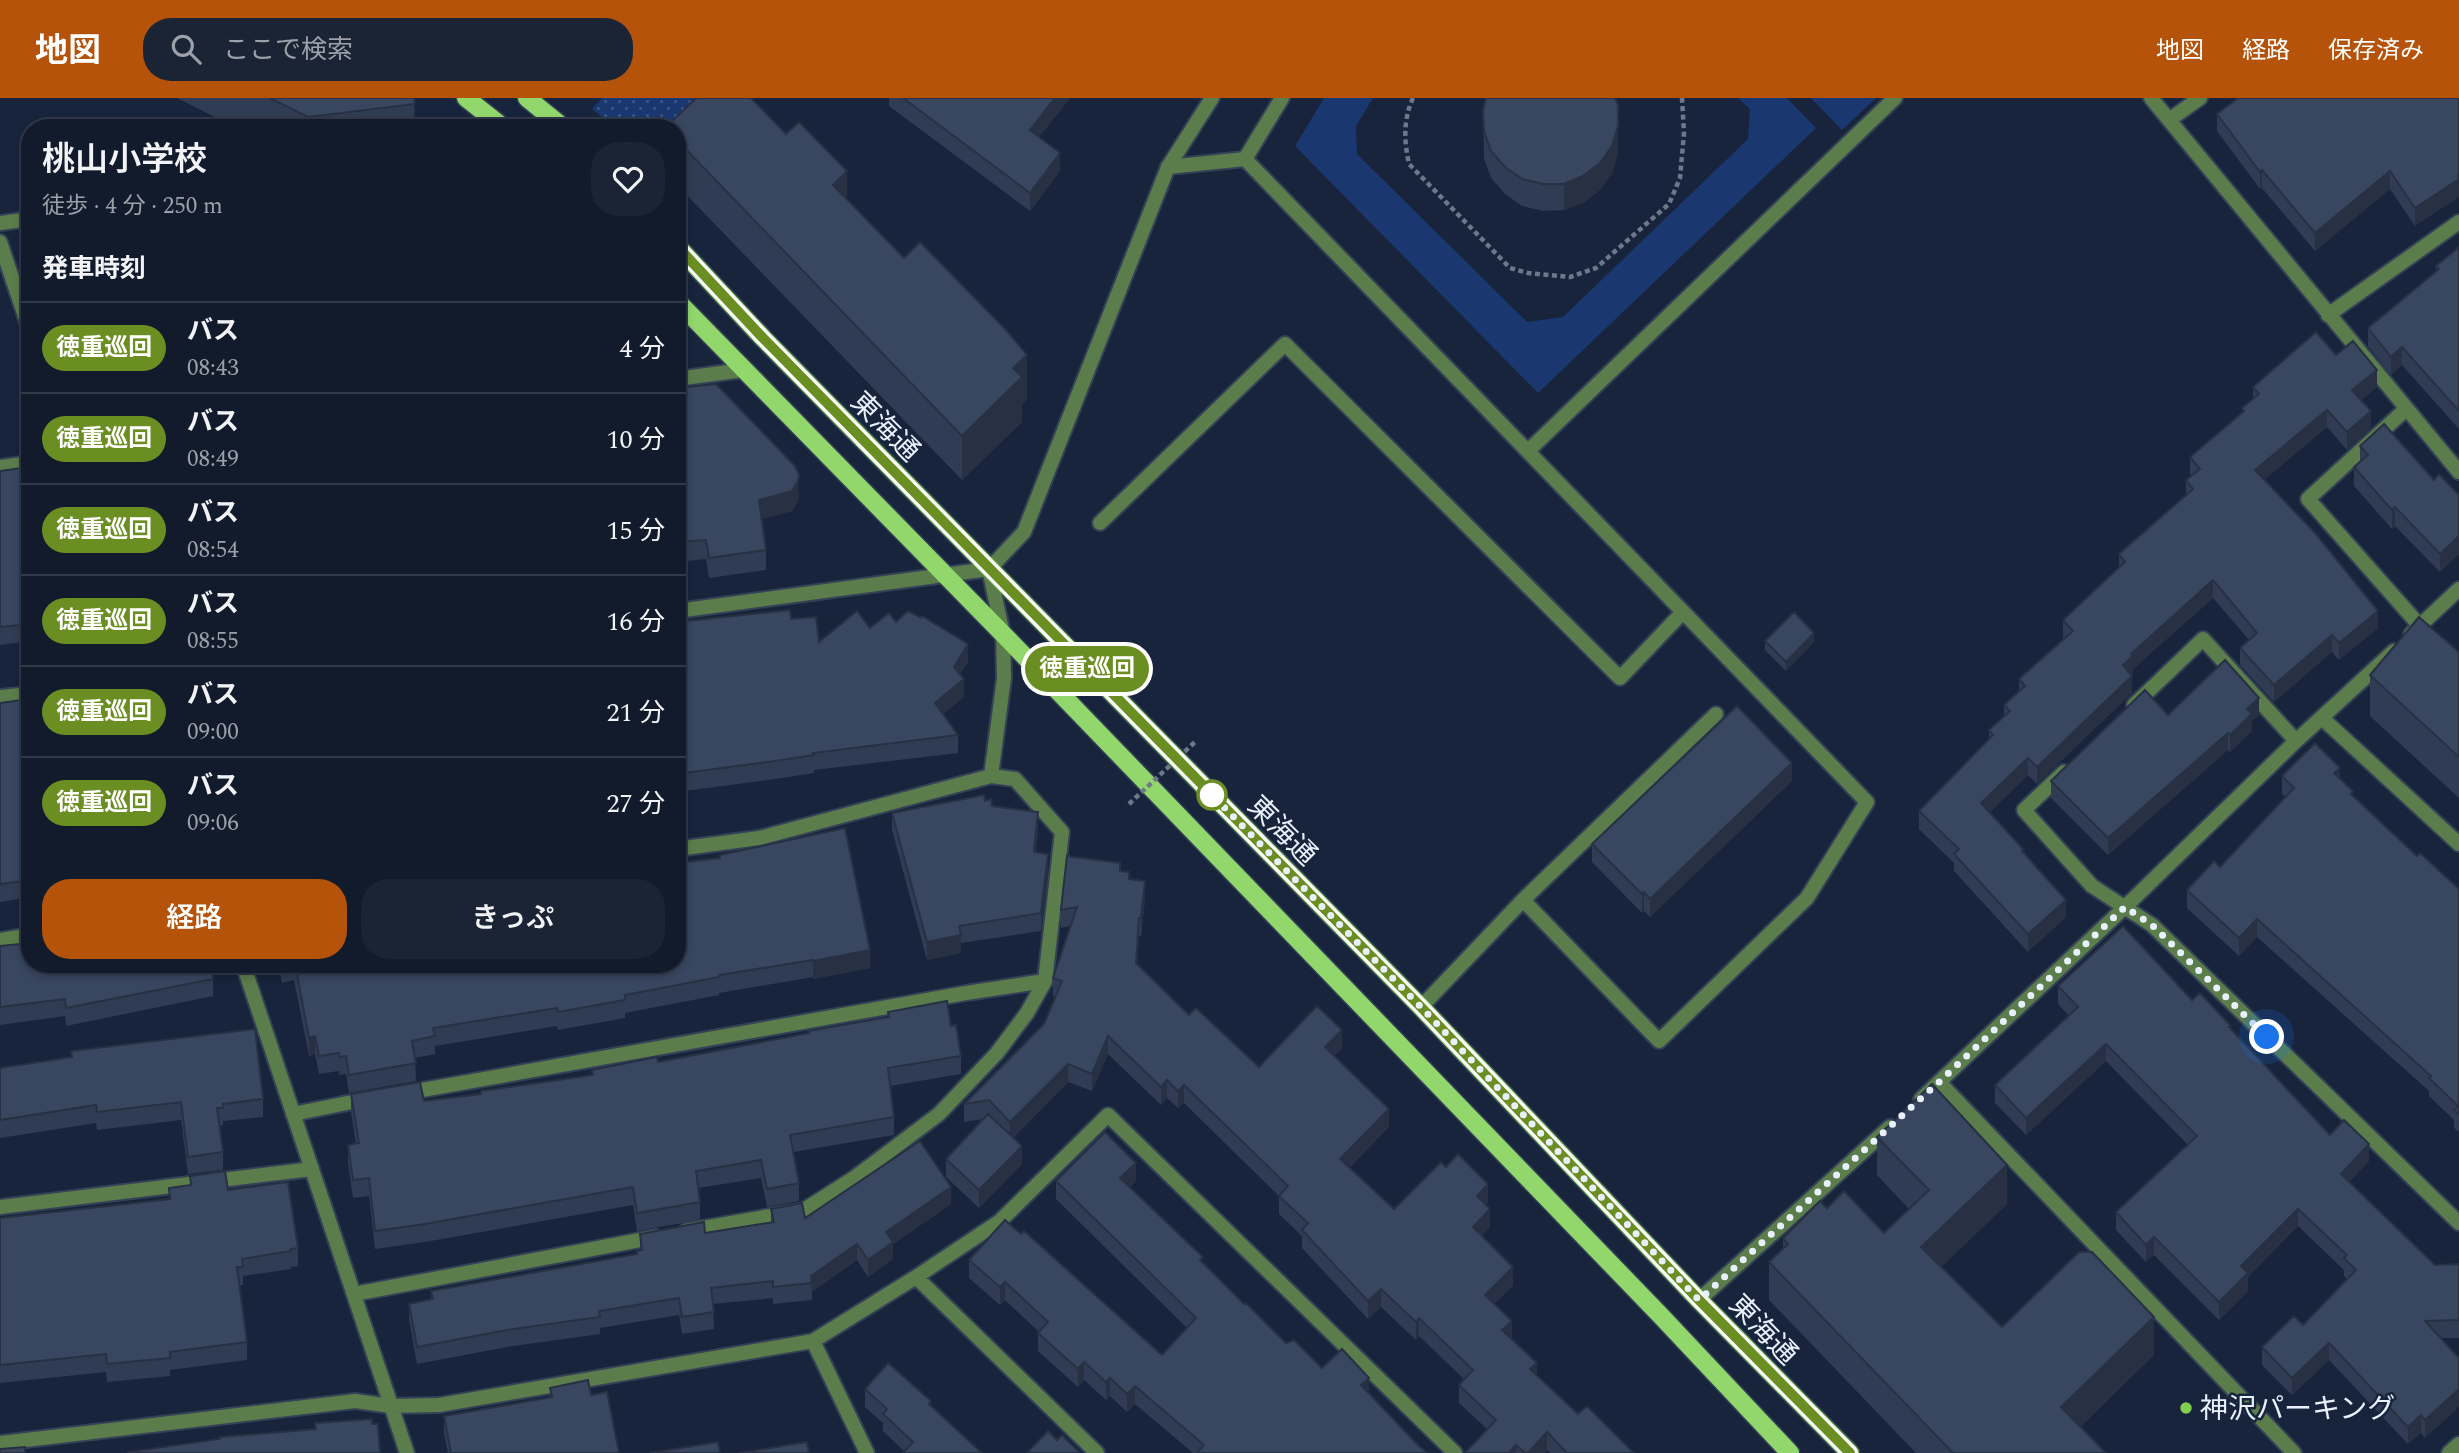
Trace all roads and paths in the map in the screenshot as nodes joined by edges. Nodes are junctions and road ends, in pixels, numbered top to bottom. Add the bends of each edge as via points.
1 (466, 98) edge
2 (527, 98) edge
3 (1212, 98) edge
4 (1282, 98) edge
5 (1413, 98) edge
6 (1682, 98) edge
7 (1895, 98) edge
8 (2151, 98) edge
9 (2200, 98) edge
10 (493, 119) edge
11 (553, 119) edge
12 (2169, 120) junction
13 (1245, 159) junction
14 (1168, 167) junction
15 (21, 220) edge
16 (2459, 222) edge
17 (0, 223) edge
18 (0, 242) edge
19 (686, 256) edge
20 (21, 304) edge
21 (686, 310) edge
22 (2329, 315) junction
23 (743, 370) junction
24 (686, 378) edge
25 (2406, 409) junction
26 (1528, 451) junction
27 (21, 464) edge
28 (0, 467) edge
29 (2459, 472) edge
30 (1100, 523) dead end
31 (989, 569) junction
32 (946, 576) junction
33 (2459, 589) edge
34 (686, 610) edge
35 (1682, 613) junction
36 (2420, 626) junction
37 (1003, 634) junction
38 (21, 695) edge
39 (0, 697) edge
40 (1716, 714) dead end
41 (2123, 715) edge
42 (2322, 718) junction
43 (1197, 740) dead end
44 (2296, 741) junction
45 (2074, 763) edge
46 (991, 776) junction
47 (1129, 804) dead end
48 (2459, 844) edge
49 (686, 848) edge
50 (1523, 900) junction
51 (2125, 907) junction
52 (21, 937) edge
53 (0, 940) edge
54 (246, 973) edge
55 (1045, 981) junction
56 (1421, 1007) junction
57 (1939, 1082) junction
58 (293, 1114) junction
59 (312, 1169) junction
60 (0, 1207) edge
61 (2459, 1223) edge
62 (916, 1277) junction
63 (354, 1294) junction
64 (1699, 1300) junction
65 (813, 1341) junction
66 (391, 1406) junction
67 (0, 1443) edge
68 (2459, 1444) edge
69 (407, 1453) edge
70 (867, 1453) edge
71 (1097, 1453) edge
72 (1455, 1453) edge
73 (1790, 1453) edge
74 (1850, 1453) edge
75 (2294, 1453) edge
76 (2449, 1453) edge

1 - 10 main road
2 - 11 main road
3 - 14 street
4 - 13 street
5 - 6 path via 1406,112 1404,142 1409,164 1510,268 1570,277 1596,268 1669,204 1680,178
7 - 26 street
8 - 12 street
9 - 12 street
12 - 22 street
13 - 14 street
13 - 26 street
14 - 31 street via 1024,532
15 - 17 street
16 - 22 street
18 - 20 street
19 - 31 main road, 東海通
21 - 23 main road
22 - 25 street
23 - 24 street
23 - 32 main road
25 - 29 street
25 - 36 street via 2308,499
26 - 35 street
27 - 28 street
30 - 35 street via 1285,344 1620,678
31 - 32 street
31 - 37 street
31 - 56 main road, 東海通
32 - 34 street
32 - 37 main road
33 - 36 street
35 - 50 street via 1867,802 1807,898 1659,1041
36 - 42 street
37 - 46 street via 1004,678
37 - 73 main road
38 - 39 street
40 - 50 street
41 - 44 street via 2203,639
42 - 44 street
42 - 48 street
43 - 47 path, bridge
44 - 51 street
45 - 51 street via 2024,810 2092,886
46 - 49 street via 759,838
46 - 55 street via 1015,779 1062,832
50 - 56 street
51 - 57 street
51 - 61 street via 2152,925
52 - 53 street
54 - 58 street
55 - 58 street
55 - 63 street via 997,1053 939,1114 804,1210
56 - 64 main road, 東海通
57 - 64 street
57 - 75 street
58 - 59 street
59 - 60 street
59 - 63 street
62 - 65 street
62 - 71 street
62 - 72 street via 1000,1221 1108,1115
63 - 66 street
64 - 74 main road, 東海通
65 - 66 street via 439,1405
65 - 70 street
66 - 67 street via 355,1401
66 - 69 street
68 - 76 street

